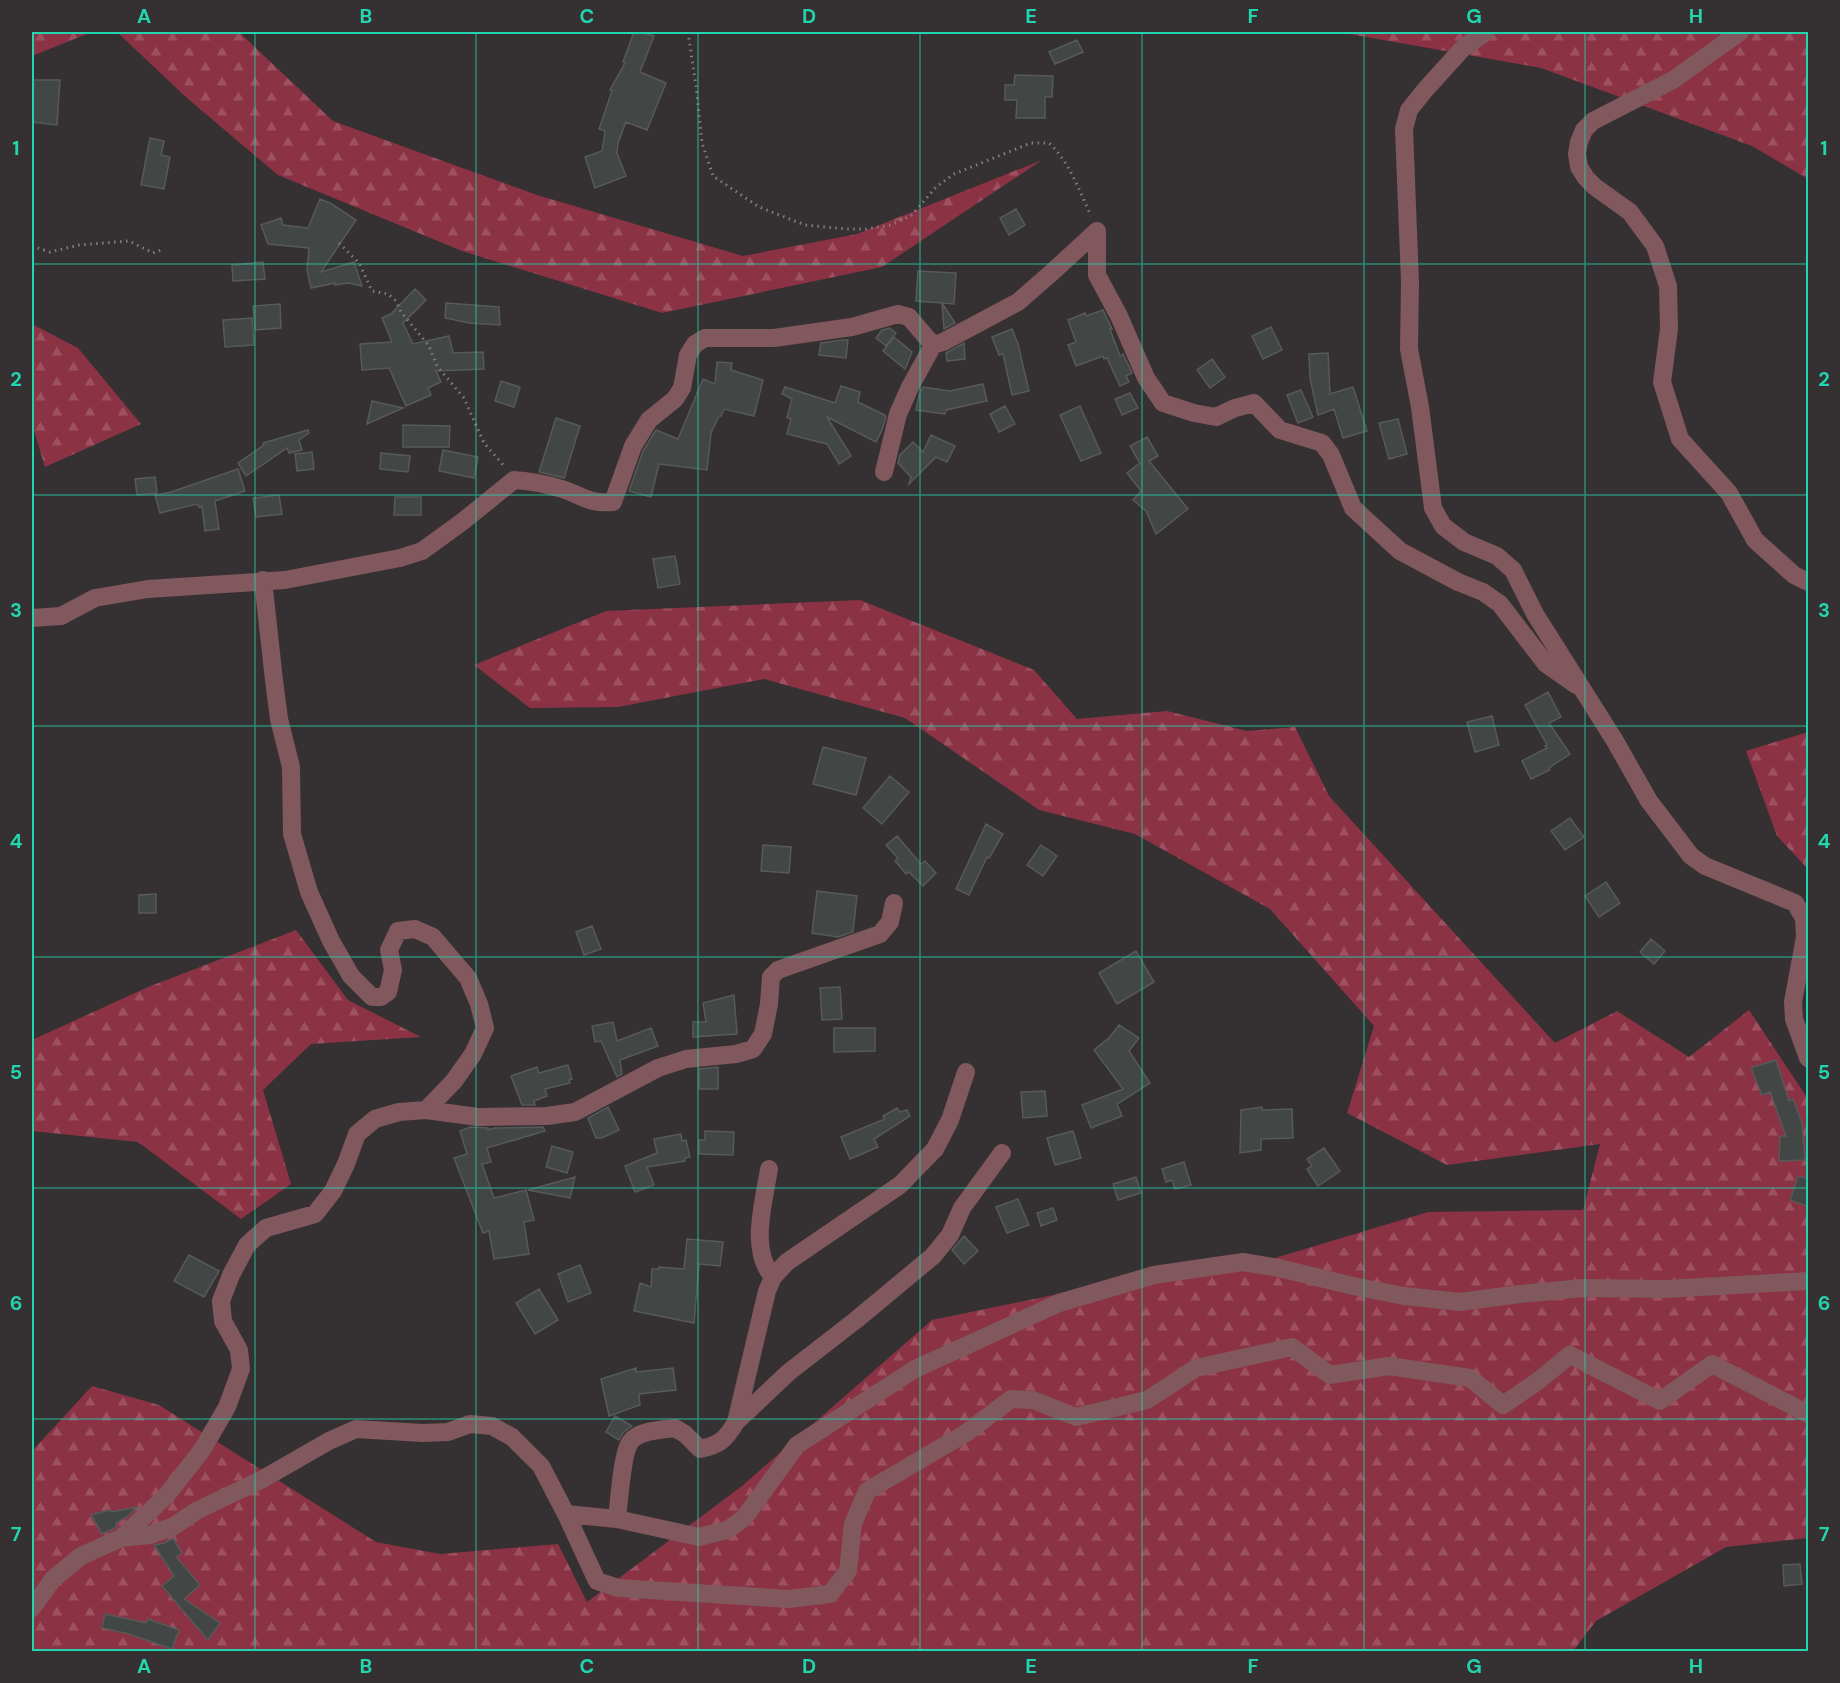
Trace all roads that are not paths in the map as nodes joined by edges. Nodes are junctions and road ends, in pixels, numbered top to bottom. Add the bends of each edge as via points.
1 (1486, 32) edge
2 (1740, 32) edge
3 (933, 345) junction
4 (884, 472) dead end
5 (264, 580) junction
6 (1809, 582) edge
7 (32, 618) edge
8 (1583, 690) junction
9 (894, 903) dead end
10 (1809, 1058) edge
11 (966, 1072) dead end
12 (426, 1110) junction
13 (1002, 1153) dead end
14 (769, 1169) dead end
15 (773, 1277) junction
16 (1809, 1281) edge
17 (1809, 1414) edge
18 (736, 1422) junction
19 (566, 1514) junction
20 (617, 1518) junction
21 (121, 1538) junction
22 (32, 1608) edge

1 - 8 street via 1463,48 1425,90 1409,110 1404,129 1409,349 1433,508 1443,526 1464,542 1497,556 1513,570 1535,614
2 - 6 street via 1673,81 1593,121 1584,130 1577,154 1586,178 1630,212 1655,246 1668,286 1669,329 1662,382 1680,440 1730,493 1755,540
3 - 4 street via 898,414
3 - 5 street via 909,317 898,314 852,327 774,339 705,338 688,355 682,388 675,399 648,420 633,447 613,502 584,500 545,484 514,480 422,550 366,566
3 - 8 street via 1018,302 1097,231 1097,275 1146,378 1163,403 1216,417 1254,403 1280,430 1322,443 1353,508 1400,551 1500,604 1546,664
5 - 7 street via 148,589 95,598 61,616
5 - 12 street via 278,709 291,767 292,834 309,892 331,941 351,976 372,998 381,998 388,992 393,970 389,950 398,931 415,929 432,937 468,978 479,1005 485,1028 473,1054
8 - 10 street via 1649,801 1691,856 1705,866 1795,903 1804,918 1805,937 1793,1002 1794,1019
9 - 12 street via 890,922 880,934 778,970 771,977 763,1034 753,1049 686,1059 658,1068 575,1112 478,1117
11 - 15 street via 950,1120 935,1149 900,1185 787,1262
12 - 21 street via 375,1119 357,1134 333,1191 315,1214 266,1228 247,1245 220,1301 223,1321 239,1350 241,1369 227,1407 202,1450 166,1496
13 - 18 street via 933,1256 789,1372
14 - 15 street via 759,1229 765,1267
15 - 18 street via 766,1291
16 - 20 street via 1666,1289 1584,1288 1460,1302 1404,1296 1243,1263 1154,1275 1059,1303 915,1369 797,1446 744,1518 727,1530 699,1537
17 - 19 street via 1712,1364 1660,1401 1570,1355 1503,1405 1470,1378 1389,1366 1330,1375 1293,1347 1196,1368 1147,1400 1077,1417 1033,1400 1011,1399 966,1432 867,1491 853,1524 848,1571 830,1593 789,1599 618,1588 597,1581
18 - 20 street via 727,1437 700,1449 675,1428 631,1440 626,1450
19 - 20 street
19 - 21 street via 541,1466 512,1437 492,1426 470,1424 448,1432 422,1433 356,1429 174,1526 150,1535
21 - 22 street via 81,1556 53,1579

